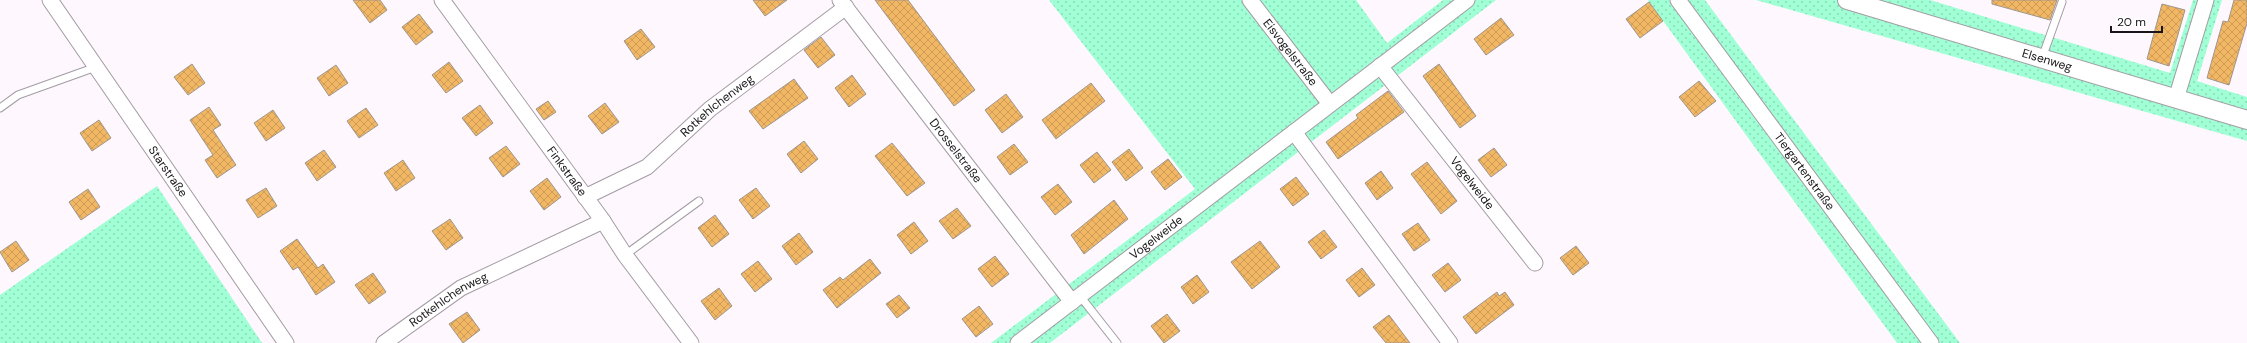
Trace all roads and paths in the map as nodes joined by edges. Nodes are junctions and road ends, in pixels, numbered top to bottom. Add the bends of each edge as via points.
1 (50, 0) edge
2 (442, 0) edge
3 (1250, 0) edge
4 (1467, 0) edge
5 (1678, 0) edge
6 (1847, 0) edge
7 (2206, 0) edge
8 (2062, 2) dead end
9 (843, 4) edge
10 (2042, 58) junction
11 (1380, 66) junction
12 (96, 67) junction
13 (2176, 99) junction
14 (1330, 104) junction
15 (0, 108) edge
16 (2247, 120) edge
17 (1294, 132) junction
18 (586, 197) junction
19 (698, 201) dead end
20 (603, 221) junction
21 (625, 255) junction
22 (1535, 263) dead end
23 (1076, 299) junction
24 (286, 343) edge
25 (384, 343) edge
26 (691, 343) edge
27 (1018, 343) edge
28 (1116, 343) edge
29 (1450, 343) edge
30 (1930, 343) edge

1 - 12 street, Starstraße
2 - 18 street, Finkstraße
3 - 14 street, Eisvogelstraße
4 - 11 street, Vogelweide
5 - 30 street, Tiergartenstraße
6 - 10 street, Elsenweg
7 - 13 street
8 - 10 lane
9 - 18 street, Rotkehlchenweg via 710,109 647,167
9 - 23 street, Drosselstraße
10 - 13 street, Elsenweg
11 - 14 street, Vogelweide
11 - 22 street, Vogelweide
12 - 15 lane via 18,95
12 - 24 street, Starstraße
13 - 16 street, Elsenweg
14 - 17 street, Vogelweide
17 - 23 street, Vogelweide
17 - 29 street
18 - 20 street, Finkstraße
19 - 21 lane
20 - 21 street, Finkstraße
20 - 25 street, Rotkehlchenweg via 461,288
21 - 26 street, Finkstraße
23 - 27 street, Vogelweide
23 - 28 lane

